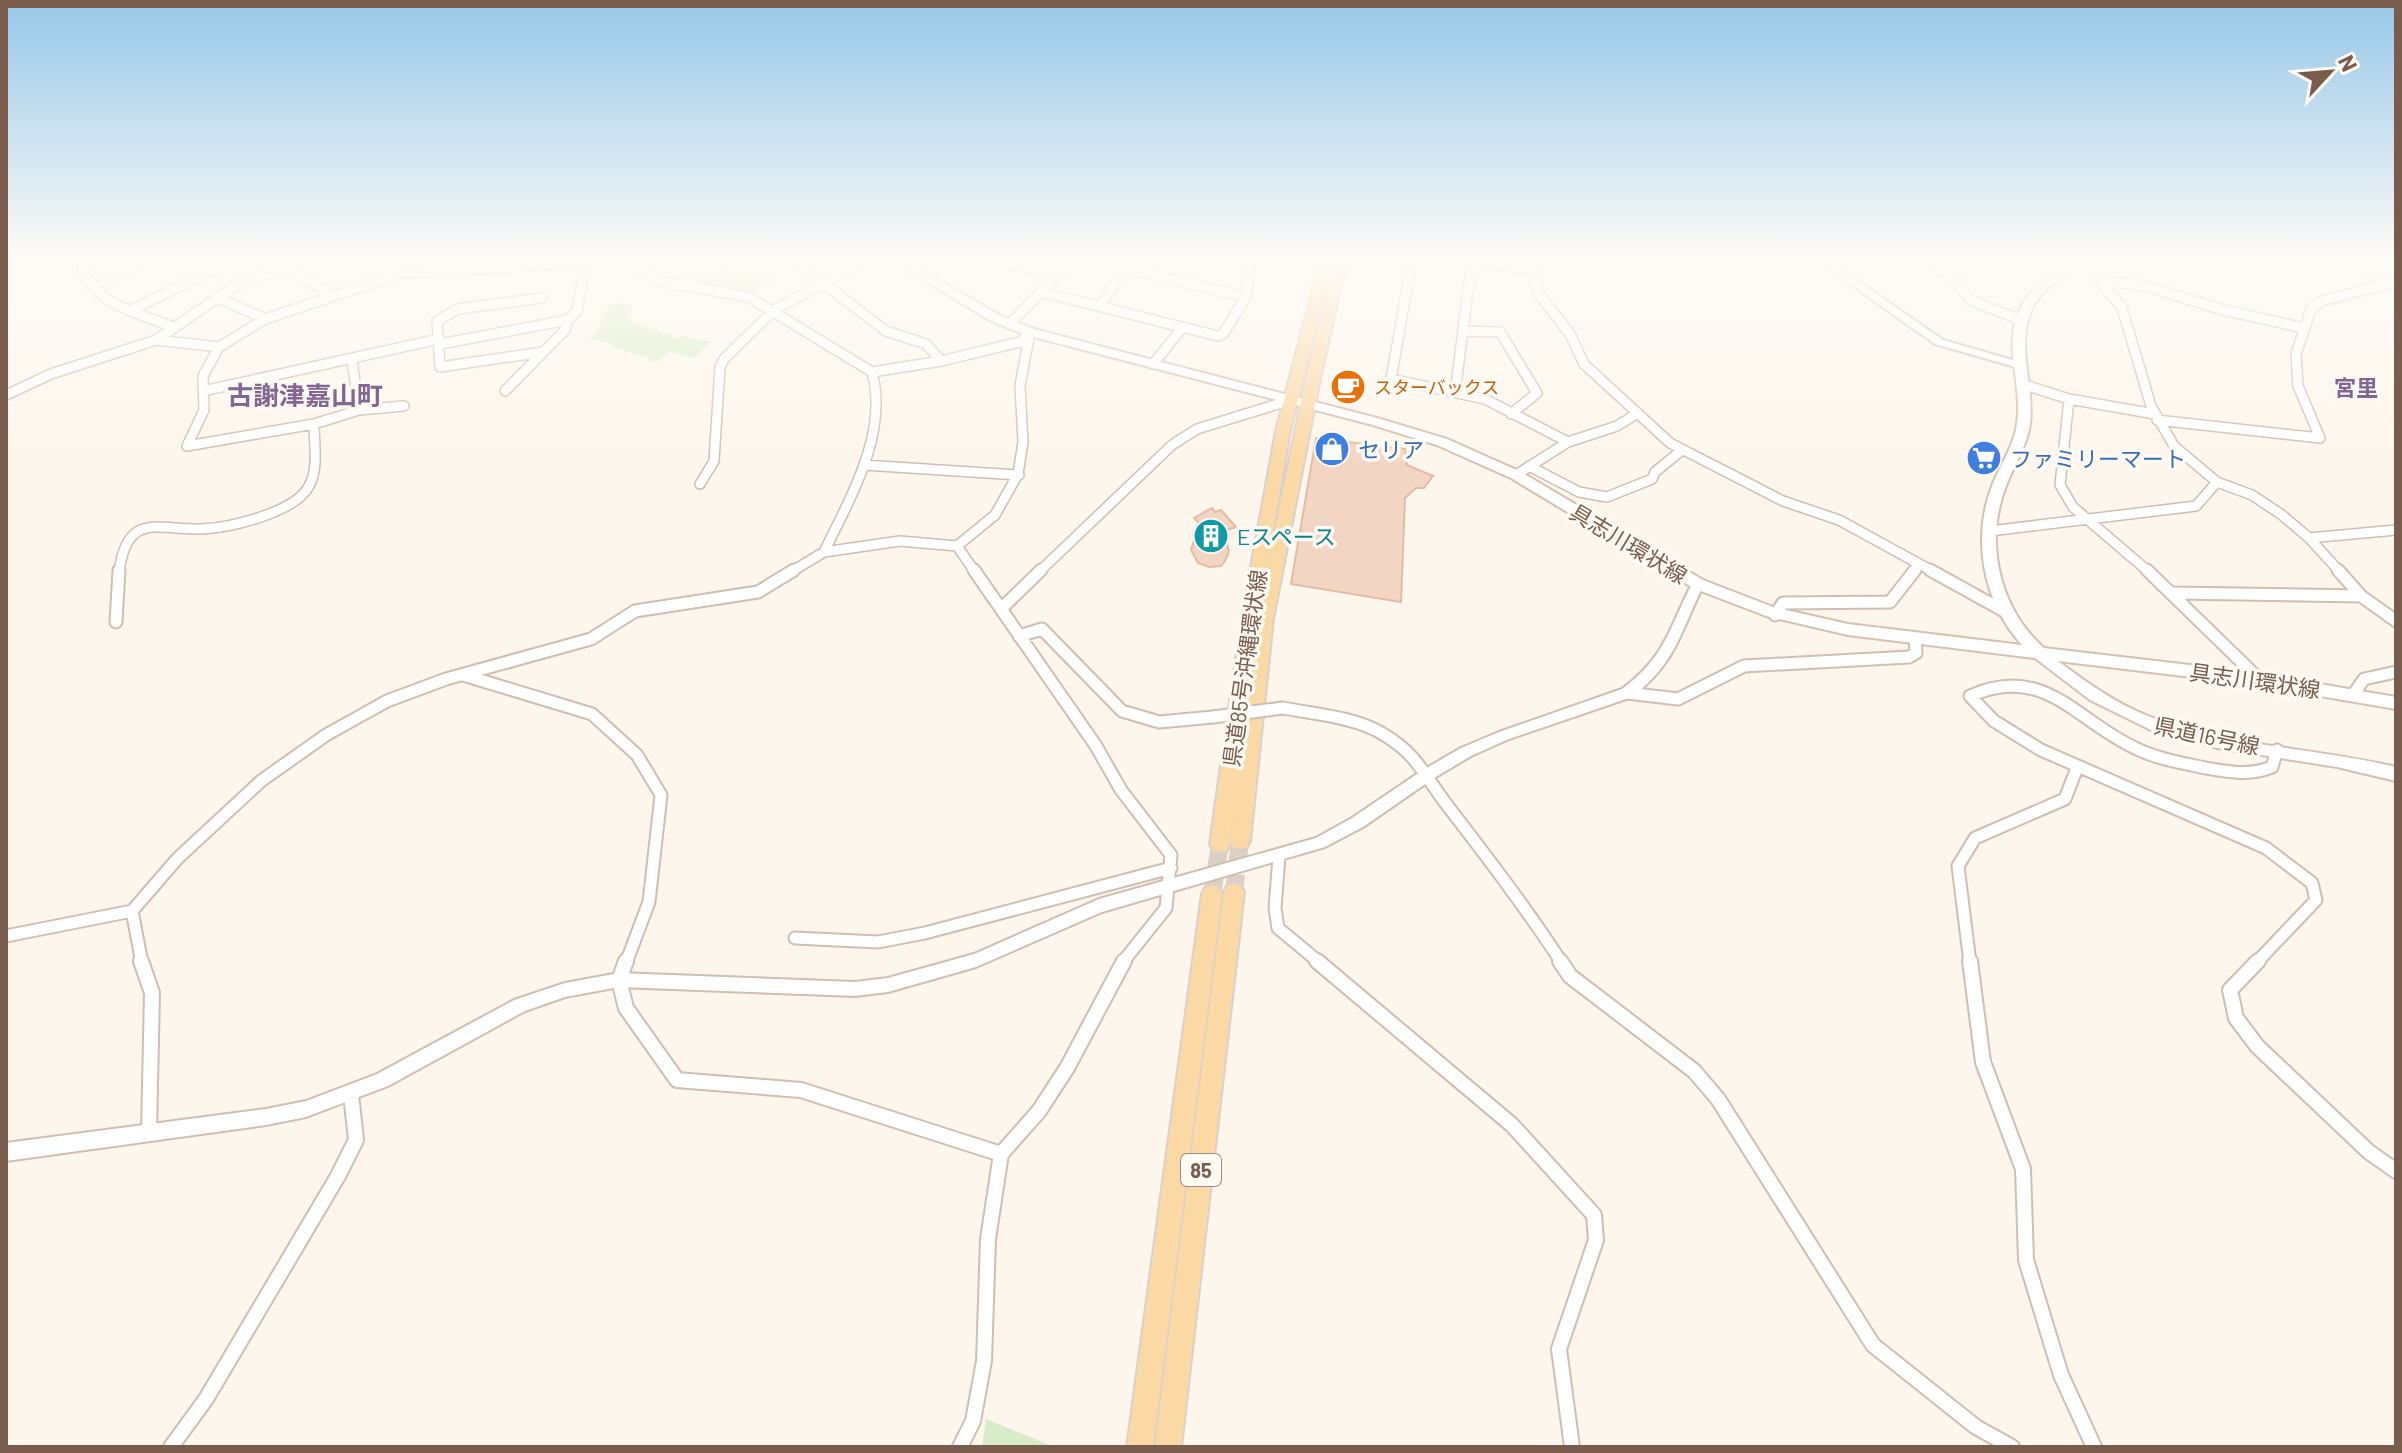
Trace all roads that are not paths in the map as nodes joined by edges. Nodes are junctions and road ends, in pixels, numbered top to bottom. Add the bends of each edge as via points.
1 (173, 328) edge
2 (251, 328) edge
3 (438, 328) edge
4 (520, 328) edge
5 (566, 328) edge
6 (756, 328) edge
7 (802, 328) edge
8 (882, 328) edge
9 (1020, 328) edge
10 (1182, 328) edge
11 (1188, 328) edge
12 (1227, 328) edge
13 (1310, 328) edge
14 (1325, 328) edge
15 (1400, 328) edge
16 (1463, 328) edge
17 (1565, 328) edge
18 (1919, 328) edge
19 (2021, 328) edge
20 (2128, 328) edge
21 (2304, 328) edge
22 (1463, 331) junction
23 (1030, 332) junction
24 (156, 340) junction
25 (440, 341) junction
26 (219, 347) junction
27 (543, 352) junction
28 (352, 360) junction
29 (941, 361) junction
30 (1153, 364) junction
31 (2019, 365) junction
32 (872, 372) junction
33 (2022, 384) junction
34 (203, 391) junction
35 (505, 391) dead end
36 (1455, 393) junction
37 (6, 395) edge
38 (2069, 399) junction
39 (1291, 400) junction
40 (1308, 404) junction
41 (404, 406) dead end
42 (359, 410) junction
43 (1638, 413) junction
44 (1511, 414) junction
45 (2156, 417) junction
46 (314, 424) junction
47 (1568, 442) junction
48 (1682, 450) junction
49 (864, 465) junction
50 (1529, 466) junction
51 (1019, 475) junction
52 (1516, 475) junction
53 (2217, 482) junction
54 (700, 484) dead end
55 (2088, 520) junction
56 (2396, 530) edge
57 (1990, 531) junction
58 (2309, 538) junction
59 (957, 546) junction
60 (824, 552) junction
61 (1918, 565) junction
62 (1698, 584) junction
63 (2173, 593) junction
64 (2361, 596) junction
65 (1001, 609) junction
66 (2004, 611) junction
67 (1775, 615) junction
68 (2396, 621) edge
69 (116, 622) dead end
70 (1019, 636) junction
71 (1915, 638) junction
72 (2042, 653) junction
73 (2396, 672) edge
74 (463, 675) junction
75 (2260, 680) junction
76 (1627, 693) junction
77 (2353, 695) junction
78 (2396, 703) edge
79 (2277, 750) junction
80 (2077, 768) junction
81 (2396, 774) edge
82 (1426, 775) junction
83 (1240, 841) tunnel mouth
84 (1220, 844) tunnel mouth
85 (1279, 857) junction
86 (1171, 868) junction
87 (1170, 885) junction
88 (132, 911) junction
89 (6, 936) edge
90 (795, 938) dead end
91 (619, 980) junction
92 (351, 1094) junction
93 (149, 1133) junction
94 (6, 1152) edge
95 (1001, 1154) junction
96 (2396, 1171) edge
97 (171, 1447) edge
98 (960, 1447) edge
99 (1140, 1447) edge
100 (1168, 1447) edge
101 (1572, 1447) edge
102 (2012, 1447) edge
103 (2094, 1447) edge

1 - 24 street
2 - 26 street
3 - 25 street
4 - 25 street
5 - 27 street
6 - 54 street via 720,367 714,461
7 - 32 street
8 - 29 street via 926,344
9 - 23 main road, 具志川環状線
10 - 30 street
11 - 12 street via 1223,334
13 - 39 main road, 県道85号沖縄環状線
14 - 40 main road, 県道85号沖縄環状線
15 - 36 street via 1391,379
16 - 22 street
17 - 43 street via 1584,364
18 - 31 street via 1939,342
19 - 31 main road, 県道16号線
20 - 45 street
21 - 45 street via 2296,354 2298,386 2320,438
22 - 36 street
22 - 44 street via 1500,332 1537,393
23 - 29 street via 1020,342
23 - 30 main road, 具志川環状線
23 - 51 street via 1019,406
24 - 26 street
24 - 37 street via 51,374
25 - 27 street via 440,367
25 - 28 street
26 - 34 street via 203,376
27 - 35 street
28 - 34 street
28 - 42 street
29 - 32 street
30 - 39 main road, 具志川環状線
31 - 33 main road, 県道16号線
32 - 49 street via 879,399
33 - 38 street
33 - 57 main road, 県道16号線 via 2021,439 1997,487
34 - 46 street via 204,410 187,446
36 - 44 street via 1485,399
38 - 45 street
38 - 55 street via 2060,485
39 - 40 main road, 具志川環状線
39 - 65 street via 1197,429 1172,445
39 - 84 main road, 県道85号沖縄環状線 via 1250,616
40 - 52 main road, 具志川環状線 via 1442,442
40 - 83 main road, 県道85号沖縄環状線 via 1265,619
41 - 42 street
42 - 46 street
43 - 47 street
43 - 48 street
44 - 47 street
45 - 53 street via 2174,446
46 - 69 street via 312,482 293,504 201,529 143,527 130,537 121,558
47 - 50 street
48 - 50 street via 1652,479 1607,497 1579,492
48 - 61 street via 1783,501 1839,520
49 - 51 street
49 - 60 street
50 - 52 street
51 - 59 street via 1008,500
52 - 62 main road, 具志川環状線
53 - 55 street via 2196,506
53 - 58 street via 2252,495
55 - 57 street
55 - 63 street
56 - 58 street
57 - 66 main road, 県道16号線 via 1993,576
58 - 64 street
59 - 60 street via 900,541
59 - 65 street
60 - 74 street via 758,592 635,611 591,639
61 - 66 street
61 - 67 street via 1890,602 1783,603
62 - 67 main road, 具志川環状線
62 - 76 street via 1673,645
63 - 64 street
63 - 75 street
64 - 68 street
65 - 70 street
66 - 72 main road, 県道16号線
67 - 71 main road, 具志川環状線
70 - 82 street, bridge via 1042,629 1122,711 1159,722 1283,708 1349,721 1381,732 1415,756
70 - 86 street via 1121,790 1171,855
71 - 72 main road, 具志川環状線
71 - 76 street via 1916,653 1909,657 1744,666 1678,699
72 - 75 main road, 具志川環状線
72 - 79 main road, 県道16号線 via 2096,697 2155,726
73 - 77 street via 2361,679
74 - 88 street via 387,701 261,781 178,858
74 - 91 street via 592,714 637,755 661,795 649,902
75 - 77 main road, 具志川環状線
76 - 82 street via 1467,751
77 - 78 main road, 具志川環状線
79 - 80 street via 2272,767 2255,773 2191,765 2136,749 2046,692 2020,683 1986,686 1970,696 1994,721
79 - 81 main road, 県道16号線
80 - 96 street via 2266,848 2312,883 2316,900 2230,990 2236,1018 2257,1046
80 - 103 street via 2065,799 1975,838 1958,866 1983,1062 2023,1169 2026,1260 2061,1375
82 - 85 street via 1344,832
82 - 102 street via 1515,892 1570,976 1694,1071 1718,1099 1873,1345 1976,1427
85 - 87 street
85 - 101 street via 1273,906 1278,928 1512,1125 1594,1215 1596,1240 1559,1349
86 - 87 street
86 - 90 street via 878,942
87 - 91 street via 1099,906 976,960 888,985 855,989
87 - 95 street via 1166,908 1118,968 1067,1068
88 - 89 street
88 - 93 street via 152,993
91 - 92 street via 520,1005
91 - 95 street via 626,1008 677,1080 801,1090
92 - 93 street via 266,1117
92 - 97 street via 356,1140 338,1176 206,1399
93 - 94 street
95 - 98 street via 988,1239 984,1361 973,1421
99 - 100 main road, 85 via 1223,893

